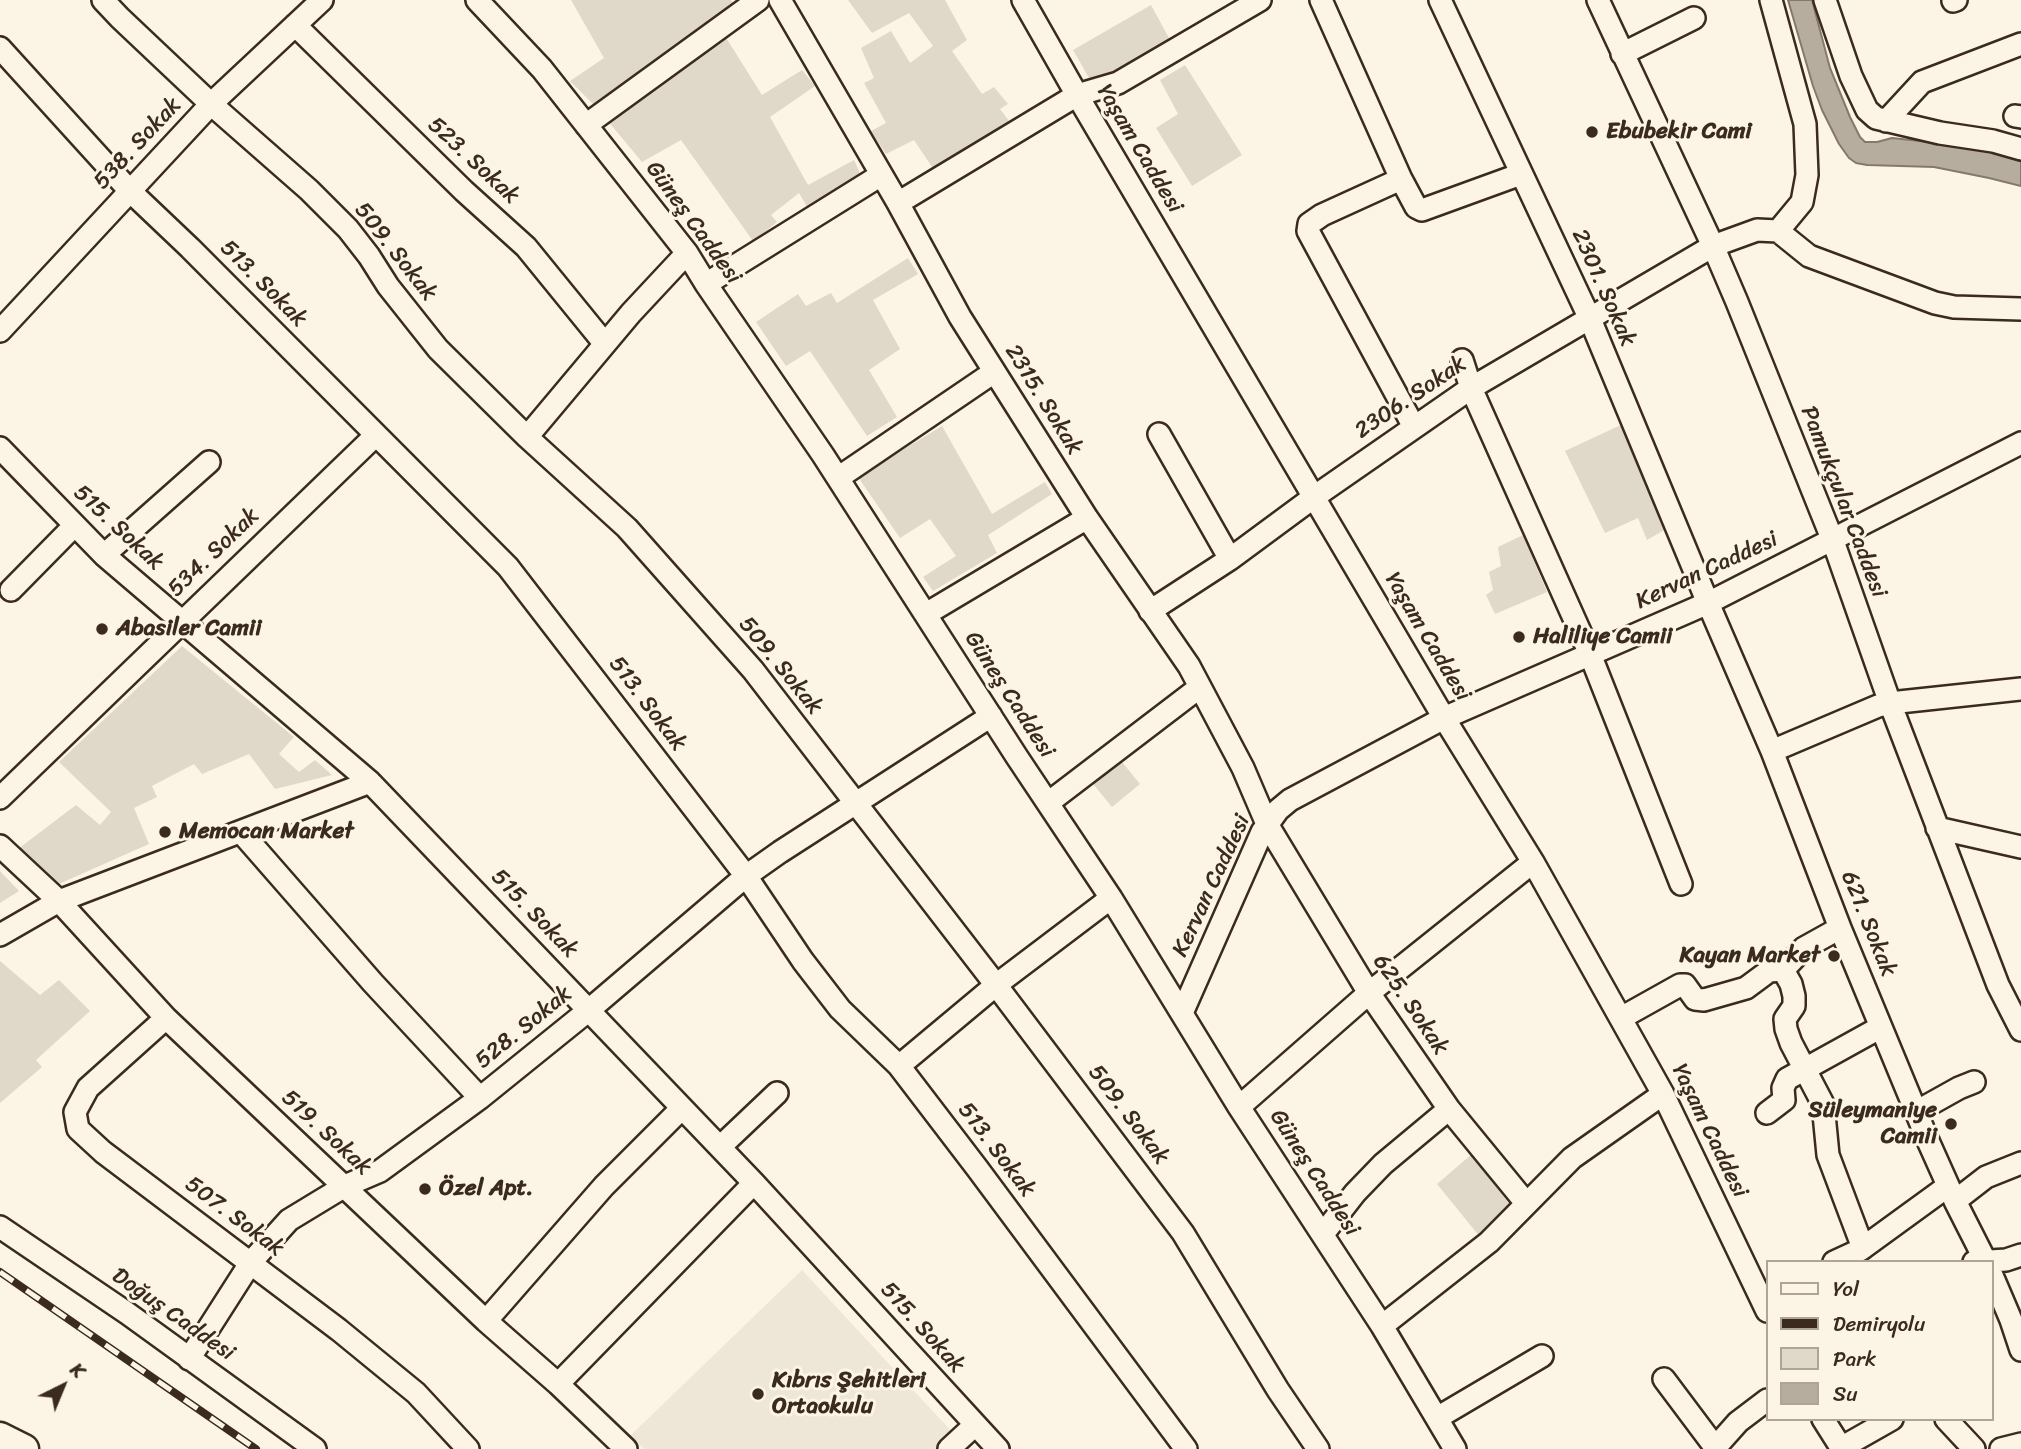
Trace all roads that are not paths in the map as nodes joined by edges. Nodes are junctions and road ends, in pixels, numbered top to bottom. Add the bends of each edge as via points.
1 (103, 0) edge
2 (322, 0) edge
3 (477, 0) edge
4 (758, 0) edge
5 (780, 0) edge
6 (1023, 0) edge
7 (1321, 0) edge
8 (1440, 0) edge
9 (1598, 0) edge
10 (1771, 0) edge
11 (1825, 0) edge
12 (1248, 3) edge
13 (1695, 19) dead end
14 (295, 25) junction
15 (2021, 44) edge
16 (0, 48) edge
17 (1622, 54) junction
18 (1077, 96) junction
19 (211, 104) junction
20 (1886, 121) junction
21 (586, 125) junction
22 (2021, 149) edge
23 (1521, 174) junction
24 (881, 175) junction
25 (1401, 179) junction
26 (130, 191) junction
27 (898, 203) junction
28 (1779, 231) junction
29 (1713, 246) junction
30 (687, 253) junction
31 (706, 284) junction
32 (2021, 309) edge
33 (1590, 319) junction
34 (0, 331) edge
35 (605, 344) junction
36 (1462, 360) dead end
37 (994, 372) junction
38 (1471, 388) junction
39 (1414, 427) junction
40 (1159, 434) dead end
41 (376, 435) junction
42 (527, 438) junction
43 (2019, 450) edge
44 (1, 452) edge
45 (209, 462) dead end
46 (838, 478) junction
47 (1314, 497) junction
48 (1087, 518) junction
49 (74, 526) junction
50 (1833, 541) junction
51 (104, 555) junction
52 (1230, 559) junction
53 (11, 590) dead end
54 (1708, 603) junction
55 (1150, 611) junction
56 (926, 614) junction
57 (181, 621) junction
58 (1590, 654) junction
59 (1200, 687) junction
60 (2021, 689) edge
61 (1890, 702) junction
62 (991, 716) junction
63 (1444, 718) junction
64 (1772, 751) junction
65 (370, 782) junction
66 (0, 799) edge
67 (1048, 803) junction
68 (855, 804) junction
69 (1267, 824) junction
70 (1937, 828) junction
71 (241, 832) junction
72 (0, 846) edge
73 (2021, 847) edge
74 (1532, 862) junction
75 (746, 876) junction
76 (1681, 884) dead end
77 (1111, 898) junction
78 (59, 901) junction
79 (1840, 928) junction
80 (0, 934) edge
81 (1783, 970) junction
82 (996, 985) junction
83 (1369, 993) junction
84 (589, 1010) junction
85 (1182, 1013) junction
86 (166, 1018) junction
87 (1621, 1018) junction
88 (1881, 1027) junction
89 (2021, 1030) edge
90 (899, 1066) junction
91 (1805, 1069) junction
92 (1975, 1082) dead end
93 (777, 1093) dead end
94 (1663, 1094) junction
95 (480, 1098) junction
96 (1239, 1107) junction
97 (682, 1108) junction
98 (1449, 1109) junction
99 (1916, 1112) junction
100 (1767, 1113) dead end
101 (720, 1147) junction
102 (2021, 1163) edge
103 (754, 1183) junction
104 (345, 1186) junction
105 (1951, 1194) junction
106 (1526, 1203) junction
107 (0, 1227) edge
108 (1323, 1234) junction
109 (1863, 1248) junction
110 (2021, 1255) edge
111 (1839, 1260) edge
112 (1982, 1260) edge
113 (251, 1262) junction
114 (1993, 1262) edge
115 (1993, 1283) edge
116 (1765, 1300) edge
117 (486, 1321) junction
118 (1382, 1326) junction
119 (2021, 1350) edge
120 (1542, 1356) dead end
121 (189, 1359) junction
122 (1664, 1379) dead end
123 (558, 1384) junction
124 (1766, 1401) edge
125 (1437, 1418) junction
126 (1824, 1421) edge
127 (1888, 1421) edge
128 (1948, 1421) edge
129 (975, 1425) junction
130 (0, 1437) edge
131 (2021, 1444) edge
132 (1714, 1448) edge
133 (1841, 1448) edge
134 (24, 1449) edge
135 (315, 1449) edge
136 (468, 1449) edge
137 (626, 1449) edge
138 (949, 1449) edge
139 (998, 1449) edge
140 (1186, 1449) edge
141 (1318, 1449) edge
142 (1455, 1449) edge
143 (1974, 1449) edge
144 (2001, 1449) edge

1 - 19 street, 509. Sokak
2 - 14 street, 538. Sokak
3 - 21 street, Güneş Caddesi via 542,69
4 - 21 street
5 - 24 street, 2315. Sokak
6 - 18 street, Yaşam Caddesi
7 - 25 street
8 - 23 street, 2301. Sokak
9 - 17 street, Pamukçular Caddesi
10 - 28 street via 1805,124 1807,175 1802,202
11 - 20 street via 1867,110
12 - 18 street via 1118,83
13 - 17 street
14 - 19 street, 538. Sokak
14 - 35 street, 523. Sokak via 526,247
15 - 20 street via 1922,82
16 - 26 street, 513. Sokak
17 - 29 street, Pamukçular Caddesi
18 - 27 street
18 - 47 street, Yaşam Caddesi
19 - 26 street, 538. Sokak
19 - 42 street, 509. Sokak via 348,229 438,349
20 - 22 street
21 - 30 street, Güneş Caddesi
23 - 25 street via 1422,210
23 - 33 street, 2301. Sokak
24 - 27 street, 2315. Sokak
24 - 31 street
25 - 39 street via 1322,215 1309,223 1308,231
26 - 34 street, 538. Sokak
26 - 41 street, 513. Sokak
27 - 37 street, 2315. Sokak
28 - 29 street, 2306. Sokak via 1757,230
28 - 32 street via 1809,256 1935,303
29 - 33 street, 2306. Sokak
29 - 50 street, Pamukçular Caddesi
30 - 31 street, Güneş Caddesi
30 - 35 street
31 - 46 street, Güneş Caddesi
33 - 38 street, 2306. Sokak
33 - 54 street, 2301. Sokak
35 - 42 street
36 - 38 street
37 - 46 street
37 - 48 street, 2315. Sokak
38 - 39 street, 2306. Sokak
38 - 58 street
39 - 47 street, 2306. Sokak
40 - 52 street
41 - 57 street, 534. Sokak
41 - 75 street, 513. Sokak via 508,567
42 - 68 street, 509. Sokak via 627,528 753,670
43 - 50 street, Kervan Caddesi
44 - 49 street, 515. Sokak
45 - 51 street
46 - 56 street, Güneş Caddesi
47 - 52 street, 2306. Sokak
47 - 63 street, Yaşam Caddesi
48 - 55 street, 2315. Sokak
48 - 56 street
49 - 51 street, 515. Sokak
49 - 53 street
50 - 54 street, Kervan Caddesi
50 - 61 street, Pamukçular Caddesi
51 - 57 street, 515. Sokak
52 - 55 street, 2306. Sokak
54 - 58 street, Kervan Caddesi
54 - 64 street, 621. Sokak
55 - 59 street, 2315. Sokak
56 - 62 street, Güneş Caddesi
57 - 65 street, 515. Sokak
57 - 66 street, 534. Sokak
58 - 63 street, Kervan Caddesi
58 - 76 street
59 - 67 street
59 - 69 street, 2315. Sokak
60 - 61 street
61 - 64 street
61 - 70 street, Pamukçular Caddesi
62 - 67 street, Güneş Caddesi
62 - 68 street, 528. Sokak
63 - 69 street, Kervan Caddesi via 1285,803
63 - 74 street, Yaşam Caddesi
64 - 79 street, 621. Sokak
65 - 71 street
65 - 84 street, 515. Sokak
67 - 77 street, Güneş Caddesi
68 - 75 street, 528. Sokak
68 - 82 street, 509. Sokak
69 - 83 street, 625. Sokak
69 - 85 street, Kervan Caddesi
70 - 73 street
70 - 89 street, Pamukçular Caddesi via 1998,985
71 - 78 street
71 - 95 street
72 - 78 street, 519. Sokak
74 - 83 street
74 - 87 street, Yaşam Caddesi
75 - 84 street, 528. Sokak
75 - 90 street, 513. Sokak via 840,1009
77 - 82 street
77 - 85 street, Güneş Caddesi
78 - 80 street
78 - 86 street, 519. Sokak
79 - 81 street via 1804,948
79 - 88 street, 621. Sokak
81 - 87 street via 1769,971 1746,988 1704,1000 1695,999 1680,985
81 - 91 street via 1794,996 1786,1029
82 - 90 street
82 - 141 street, 509. Sokak via 1183,1233
83 - 96 street
83 - 98 street, 625. Sokak
84 - 95 street, 528. Sokak
84 - 97 street, 515. Sokak
85 - 96 street, Güneş Caddesi
86 - 104 street, 519. Sokak
86 - 113 street, 507. Sokak via 88,1088 75,1112 78,1129
87 - 94 street, Yaşam Caddesi
88 - 91 street
88 - 99 street, 621. Sokak
90 - 140 street, 513. Sokak
91 - 100 street via 1785,1082 1784,1100
91 - 109 street via 1823,1104 1828,1155
92 - 99 street
93 - 101 street
94 - 106 street via 1572,1158
94 - 116 street, Yaşam Caddesi
95 - 104 street, 528. Sokak via 380,1171
96 - 108 street, Güneş Caddesi
97 - 101 street, 515. Sokak
97 - 117 street via 604,1186
98 - 106 street, 625. Sokak
98 - 108 street via 1383,1164
99 - 105 street, 621. Sokak
101 - 103 street, 515. Sokak
102 - 105 street
103 - 123 street
103 - 129 street, 515. Sokak
104 - 113 street, 528. Sokak via 289,1220
104 - 117 street, 519. Sokak
105 - 109 street
105 - 112 street, 621. Sokak
106 - 118 street via 1489,1242
107 - 121 street, Doğuş Caddesi
108 - 118 street, Güneş Caddesi
109 - 111 street
110 - 114 street
113 - 121 street, 528. Sokak
113 - 136 street, 507. Sokak via 416,1393
115 - 119 street, 621. Sokak
117 - 123 street, 519. Sokak
118 - 125 street, Güneş Caddesi
120 - 125 street
121 - 135 street, Doğuş Caddesi
122 - 132 street
123 - 137 street, 519. Sokak
124 - 132 street
125 - 142 street, Güneş Caddesi
126 - 133 street
127 - 133 street
128 - 143 street
129 - 138 street
129 - 139 street, 515. Sokak
130 - 134 main road
131 - 144 street

